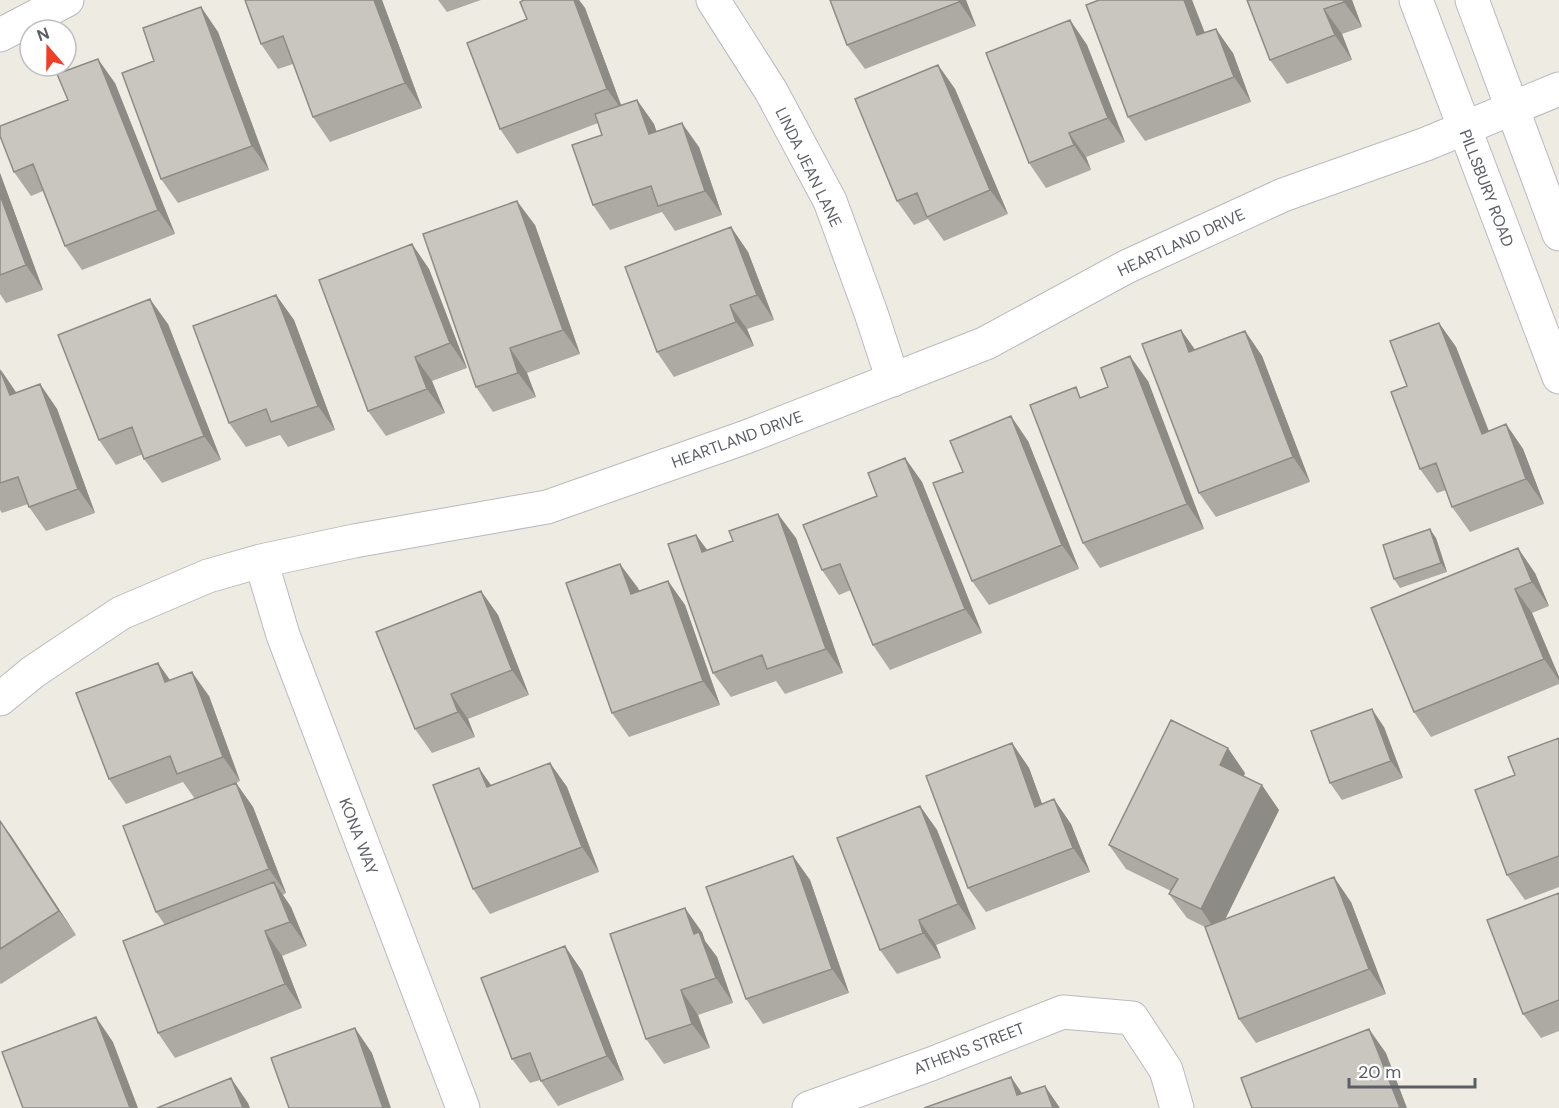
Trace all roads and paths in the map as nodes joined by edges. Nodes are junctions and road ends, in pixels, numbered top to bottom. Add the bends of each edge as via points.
1 (67, 0) edge
2 (713, 0) edge
3 (1416, 0) edge
4 (1472, 0) edge
5 (0, 35) edge
6 (1559, 89) edge
7 (1512, 108) junction
8 (1464, 128) junction
9 (1559, 234) edge
10 (1559, 376) edge
11 (893, 380) junction
12 (261, 561) junction
13 (0, 699) edge
14 (463, 1108) edge
15 (809, 1108) edge
16 (1177, 1108) edge

1 - 5 street
2 - 11 street, LINDA JEAN LANE via 771,91 830,201
3 - 8 street, PILLSBURY ROAD
4 - 7 street
6 - 7 street, HEARTLAND DRIVE
7 - 8 street, HEARTLAND DRIVE
7 - 9 street
8 - 10 street, PILLSBURY ROAD
8 - 11 street, HEARTLAND DRIVE via 1283,195 1126,267 986,343
11 - 12 street, HEARTLAND DRIVE via 547,507
12 - 13 street, HEARTLAND DRIVE via 208,576 121,614 33,672
12 - 14 street, KONA WAY via 283,635
15 - 16 street, ATHENS STREET via 1063,1012 1132,1018 1166,1070

